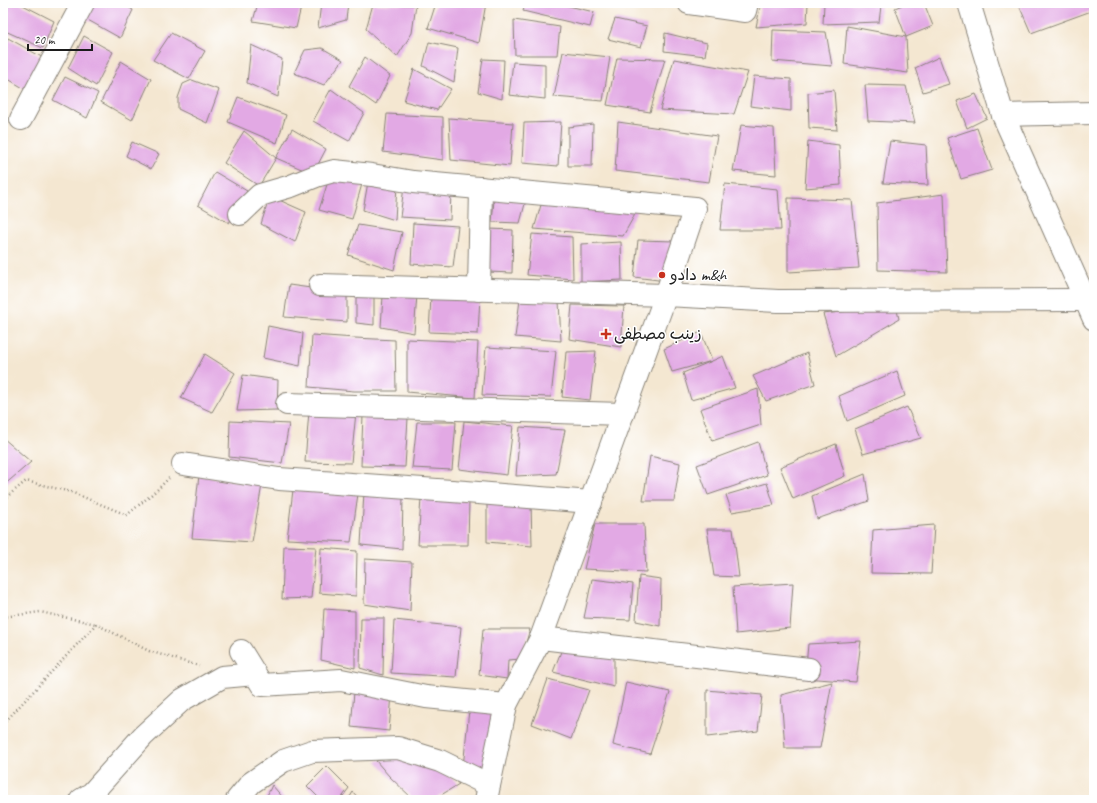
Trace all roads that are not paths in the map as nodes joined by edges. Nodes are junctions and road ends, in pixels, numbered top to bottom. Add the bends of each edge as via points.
1 (83, 3) edge
2 (689, 3) edge
3 (747, 3) edge
4 (969, 3) edge
5 (1094, 113) edge
6 (1003, 115) junction
7 (20, 119) dead end
8 (481, 188) junction
9 (240, 214) dead end
10 (320, 285) dead end
11 (479, 290) junction
12 (666, 295) junction
13 (1090, 309) edge
14 (287, 404) dead end
15 (623, 414) junction
16 (184, 464) road end
17 (591, 502) junction
18 (541, 638) junction
19 (241, 651) dead end
20 (809, 669) dead end
21 (255, 674) junction
22 (506, 705) junction
23 (487, 793) edge
24 (81, 800) edge
25 (237, 800) edge

1 - 7 street
2 - 3 street via 745,11
4 - 6 street
5 - 6 street
6 - 13 street
8 - 9 street via 334,172 260,195
8 - 11 street
8 - 12 street via 695,208
10 - 11 street
11 - 12 street
12 - 13 street via 778,301
12 - 15 street
14 - 15 street
15 - 17 street
16 - 17 street via 279,479
17 - 18 street
18 - 20 street
18 - 22 street
19 - 21 street
21 - 22 street via 262,684 341,680 426,697
21 - 24 street via 222,677 182,700 143,736 92,793
22 - 23 street
23 - 25 street via 440,761 398,748 312,751 283,762 252,783

